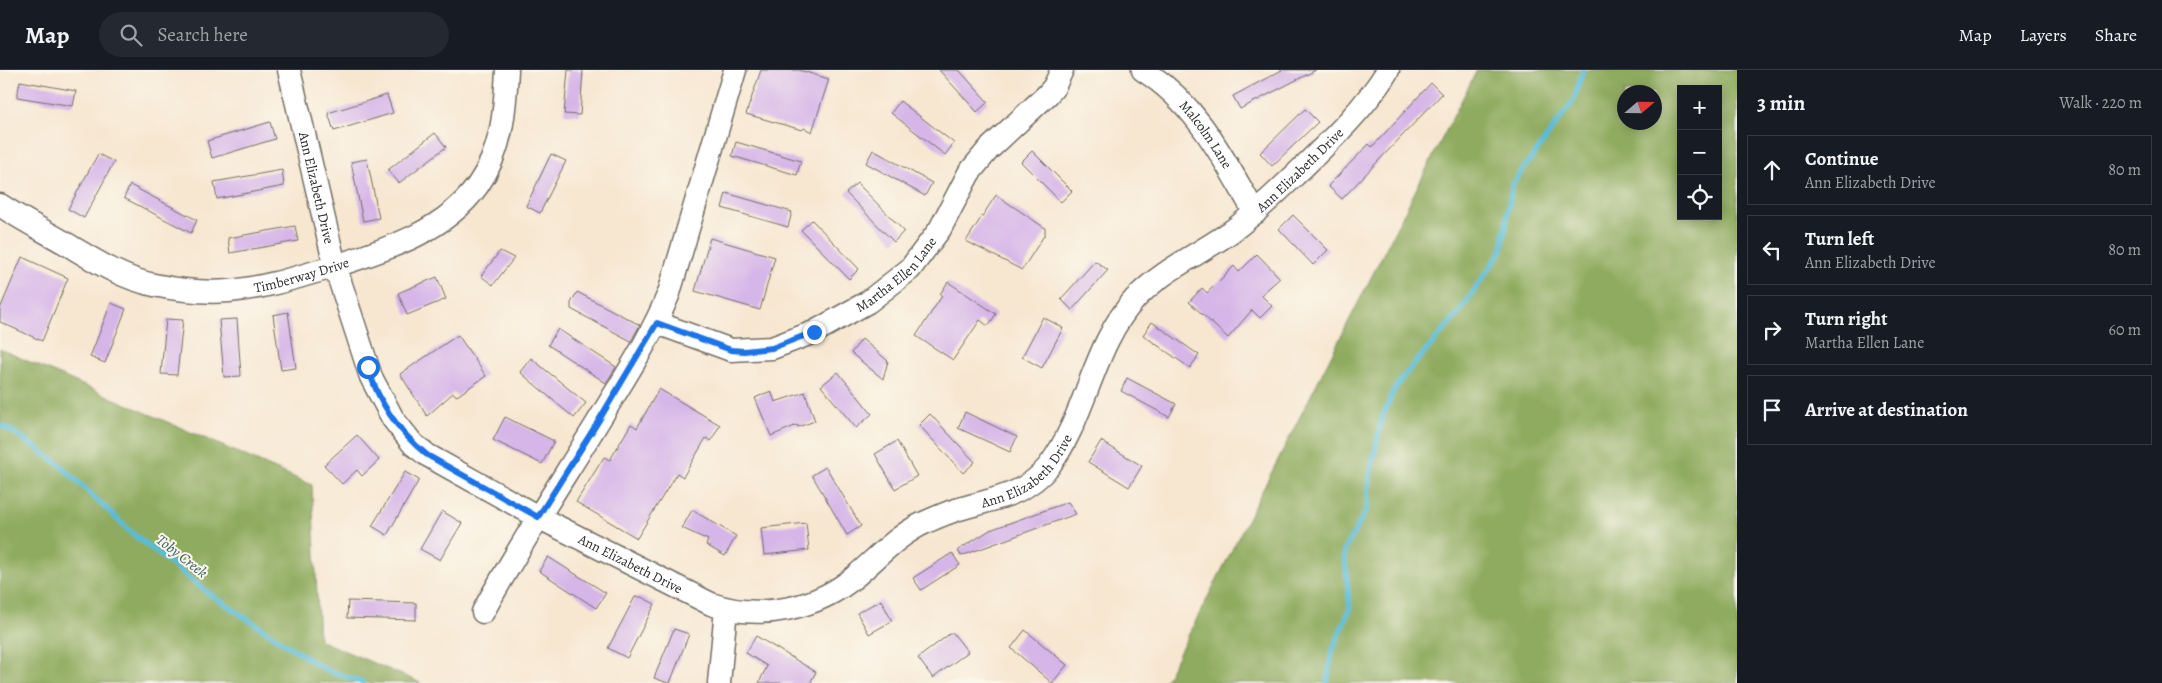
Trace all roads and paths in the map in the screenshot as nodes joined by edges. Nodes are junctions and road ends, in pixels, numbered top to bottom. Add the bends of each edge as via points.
1 (289, 70) edge
2 (507, 70) edge
3 (735, 70) edge
4 (1062, 70) edge
5 (1143, 70) edge
6 (1388, 70) edge
7 (0, 205) edge
8 (1255, 213) junction
9 (335, 266) junction
10 (657, 323) junction
11 (538, 517) junction
12 (726, 609) junction
13 (482, 612) dead end
14 (719, 683) edge

1 - 9 street, Ann Elizabeth Drive
2 - 9 street, Timberway Drive via 502,128 496,154 478,186 435,225 394,246
3 - 10 street via 669,293
4 - 10 street, Martha Ellen Lane via 1048,94 988,150 969,173 940,228 910,270 868,302 814,332 772,348 731,350
5 - 8 street, Malcolm Lane via 1184,102 1203,126
6 - 8 street, Ann Elizabeth Drive via 1367,100 1320,151
7 - 9 street, Timberway Drive via 118,274 153,284 190,290 228,291 265,286
8 - 12 street, Ann Elizabeth Drive via 1167,273 1135,300 1112,333 1063,443 1048,467 1029,484 1006,497 955,510 923,523 894,541 855,577 831,593 805,604 762,612
9 - 11 street, Ann Elizabeth Drive via 370,377 393,419 413,444
10 - 11 street
11 - 12 street, Ann Elizabeth Drive
11 - 13 street
12 - 14 street

